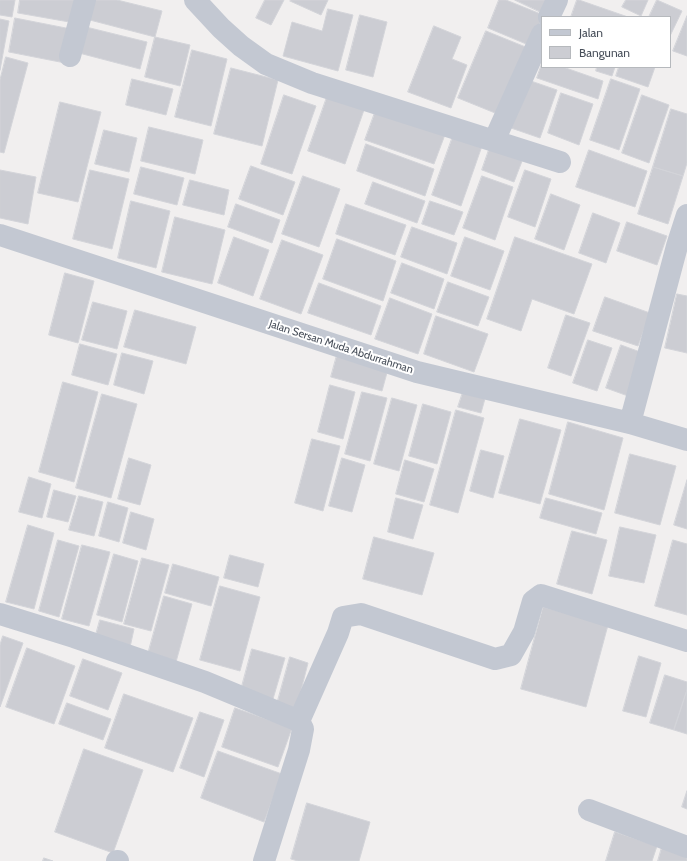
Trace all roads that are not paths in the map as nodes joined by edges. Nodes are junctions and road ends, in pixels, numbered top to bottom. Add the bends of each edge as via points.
1 (85, 0) edge
2 (195, 0) edge
3 (557, 0) edge
4 (550, 16) edge
5 (541, 36) edge
6 (70, 56) dead end
7 (494, 141) junction
8 (560, 162) dead end
9 (687, 215) edge
10 (0, 235) edge
11 (630, 423) junction
12 (687, 440) edge
13 (0, 614) edge
14 (687, 641) edge
15 (299, 721) junction
16 (589, 810) dead end
17 (687, 846) edge
18 (264, 861) edge

1 - 6 street
2 - 7 street via 221,28 266,64 312,83
3 - 4 street
5 - 7 street
7 - 8 street
9 - 11 street
10 - 11 street, Jalan Sersan Muda Abdurrahman via 416,372
11 - 12 street, Jalan Sersan Muda Abdurrahman
13 - 15 street via 204,682
14 - 15 street via 541,595 533,601 524,632 511,656 495,659 361,614 343,617
15 - 18 street via 303,729 299,750
16 - 17 street

